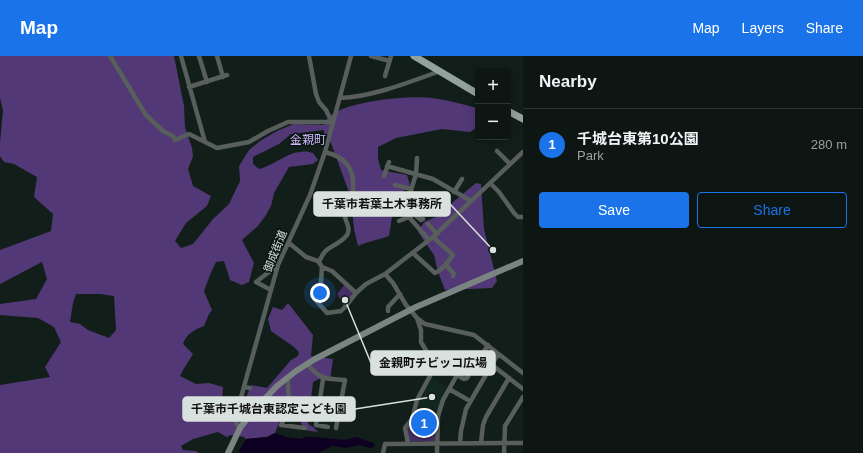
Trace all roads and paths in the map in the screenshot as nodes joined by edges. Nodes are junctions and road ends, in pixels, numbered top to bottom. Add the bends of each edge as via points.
1 (110, 56) edge
2 (181, 56) edge
3 (199, 56) edge
4 (217, 56) edge
5 (309, 56) edge
6 (351, 56) edge
7 (372, 56) edge
8 (414, 56) edge
9 (390, 58) edge
10 (440, 72) junction
11 (385, 76) dead end
12 (207, 82) junction
13 (189, 87) junction
14 (475, 92) edge
15 (340, 98) junction
16 (511, 113) edge
17 (523, 119) edge
18 (333, 122) junction
19 (204, 142) junction
20 (497, 151) dead end
21 (325, 152) junction
22 (523, 152) edge
23 (416, 158) dead end
24 (510, 164) junction
25 (416, 174) junction
26 (384, 176) dead end
27 (462, 179) dead end
28 (490, 183) junction
29 (395, 185) dead end
30 (444, 186) junction
31 (411, 189) junction
32 (441, 191) dead end
33 (454, 192) junction
34 (409, 197) dead end
35 (471, 201) junction
36 (409, 217) junction
37 (523, 217) edge
38 (423, 219) dead end
39 (399, 221) dead end
40 (428, 224) dead end
41 (435, 235) junction
42 (429, 240) junction
43 (289, 243) junction
44 (413, 252) junction
45 (523, 261) edge
46 (321, 264) junction
47 (278, 265) junction
48 (446, 265) junction
49 (385, 274) junction
50 (453, 276) dead end
51 (271, 290) junction
52 (356, 293) junction
53 (400, 294) junction
54 (410, 310) junction
55 (388, 311) dead end
56 (417, 318) junction
57 (488, 345) junction
58 (498, 354) junction
59 (437, 363) junction
60 (307, 364) junction
61 (492, 365) junction
62 (523, 373) edge
63 (457, 375) junction
64 (286, 378) junction
65 (323, 378) junction
66 (509, 378) junction
67 (244, 387) junction
68 (250, 388) dead end
69 (449, 389) junction
70 (523, 389) edge
71 (523, 397) edge
72 (470, 401) junction
73 (318, 415) junction
74 (338, 418) junction
75 (328, 427) dead end
76 (240, 428) junction
77 (306, 428) dead end
78 (336, 428) dead end
79 (408, 443) junction
80 (460, 443) junction
81 (481, 443) junction
82 (504, 443) junction
83 (523, 443) edge
84 (437, 444) junction
85 (228, 453) edge
86 (383, 453) edge
87 (437, 453) edge
88 (504, 453) edge

1 - 19 street via 140,107 157,126 175,140 187,134
2 - 13 street
3 - 12 street
4 - 12 street via 225,76
5 - 18 street via 316,94
6 - 15 street, 御成街道
7 - 9 street
8 - 10 main road
9 - 11 street
10 - 14 main road
10 - 15 street via 370,94
12 - 13 street
13 - 19 street
15 - 18 street, 御成街道
16 - 17 main road
18 - 19 street via 288,122 249,142 217,148
18 - 21 street, 御成街道
20 - 24 street
21 - 43 street, 御成街道
21 - 46 street via 346,163 353,174 353,191 343,213 349,228 347,236 327,250
22 - 24 street
23 - 25 street
24 - 28 street
25 - 26 street via 388,164
25 - 30 street via 433,179
25 - 31 street
27 - 33 street
28 - 35 street
28 - 37 street via 514,213 518,217
29 - 31 street
30 - 32 street
30 - 33 street
31 - 34 street
33 - 35 street
35 - 41 street
36 - 38 street via 414,214
36 - 39 street
36 - 42 street
40 - 41 street
41 - 42 street
41 - 48 street via 453,255
42 - 44 street
43 - 46 street via 306,257
43 - 47 street, 御成街道
44 - 48 street via 435,273
44 - 49 street
45 - 54 street
46 - 52 street
46 - 52 street via 321,282 314,298 327,313 340,310
47 - 51 street, 御成街道
47 - 51 street via 256,282
48 - 50 street
49 - 52 street via 366,284
49 - 53 street
51 - 67 street, 御成街道
53 - 54 street
53 - 55 street via 388,307
54 - 56 street
54 - 60 street
56 - 57 street via 428,326 474,335
56 - 59 street via 421,342
57 - 58 street
57 - 63 street via 467,378
58 - 61 street
58 - 62 street
59 - 63 street
59 - 79 street via 417,400 412,419 405,428
60 - 64 street
60 - 65 street
61 - 66 street
61 - 72 street
63 - 69 street
64 - 76 street via 262,401
64 - 77 street via 289,411 281,425
65 - 73 street
65 - 74 street via 345,380
66 - 70 street
66 - 81 street via 486,417
67 - 68 street
67 - 76 street, 御成街道 via 234,416
69 - 72 street
69 - 84 street via 438,416
71 - 82 street via 506,426
72 - 80 street via 462,423
73 - 74 street
73 - 75 street via 316,425
74 - 78 street
76 - 85 street
79 - 84 street
79 - 86 street via 385,444
80 - 81 street
80 - 84 street
81 - 82 street
82 - 83 street
82 - 88 street
84 - 87 street

